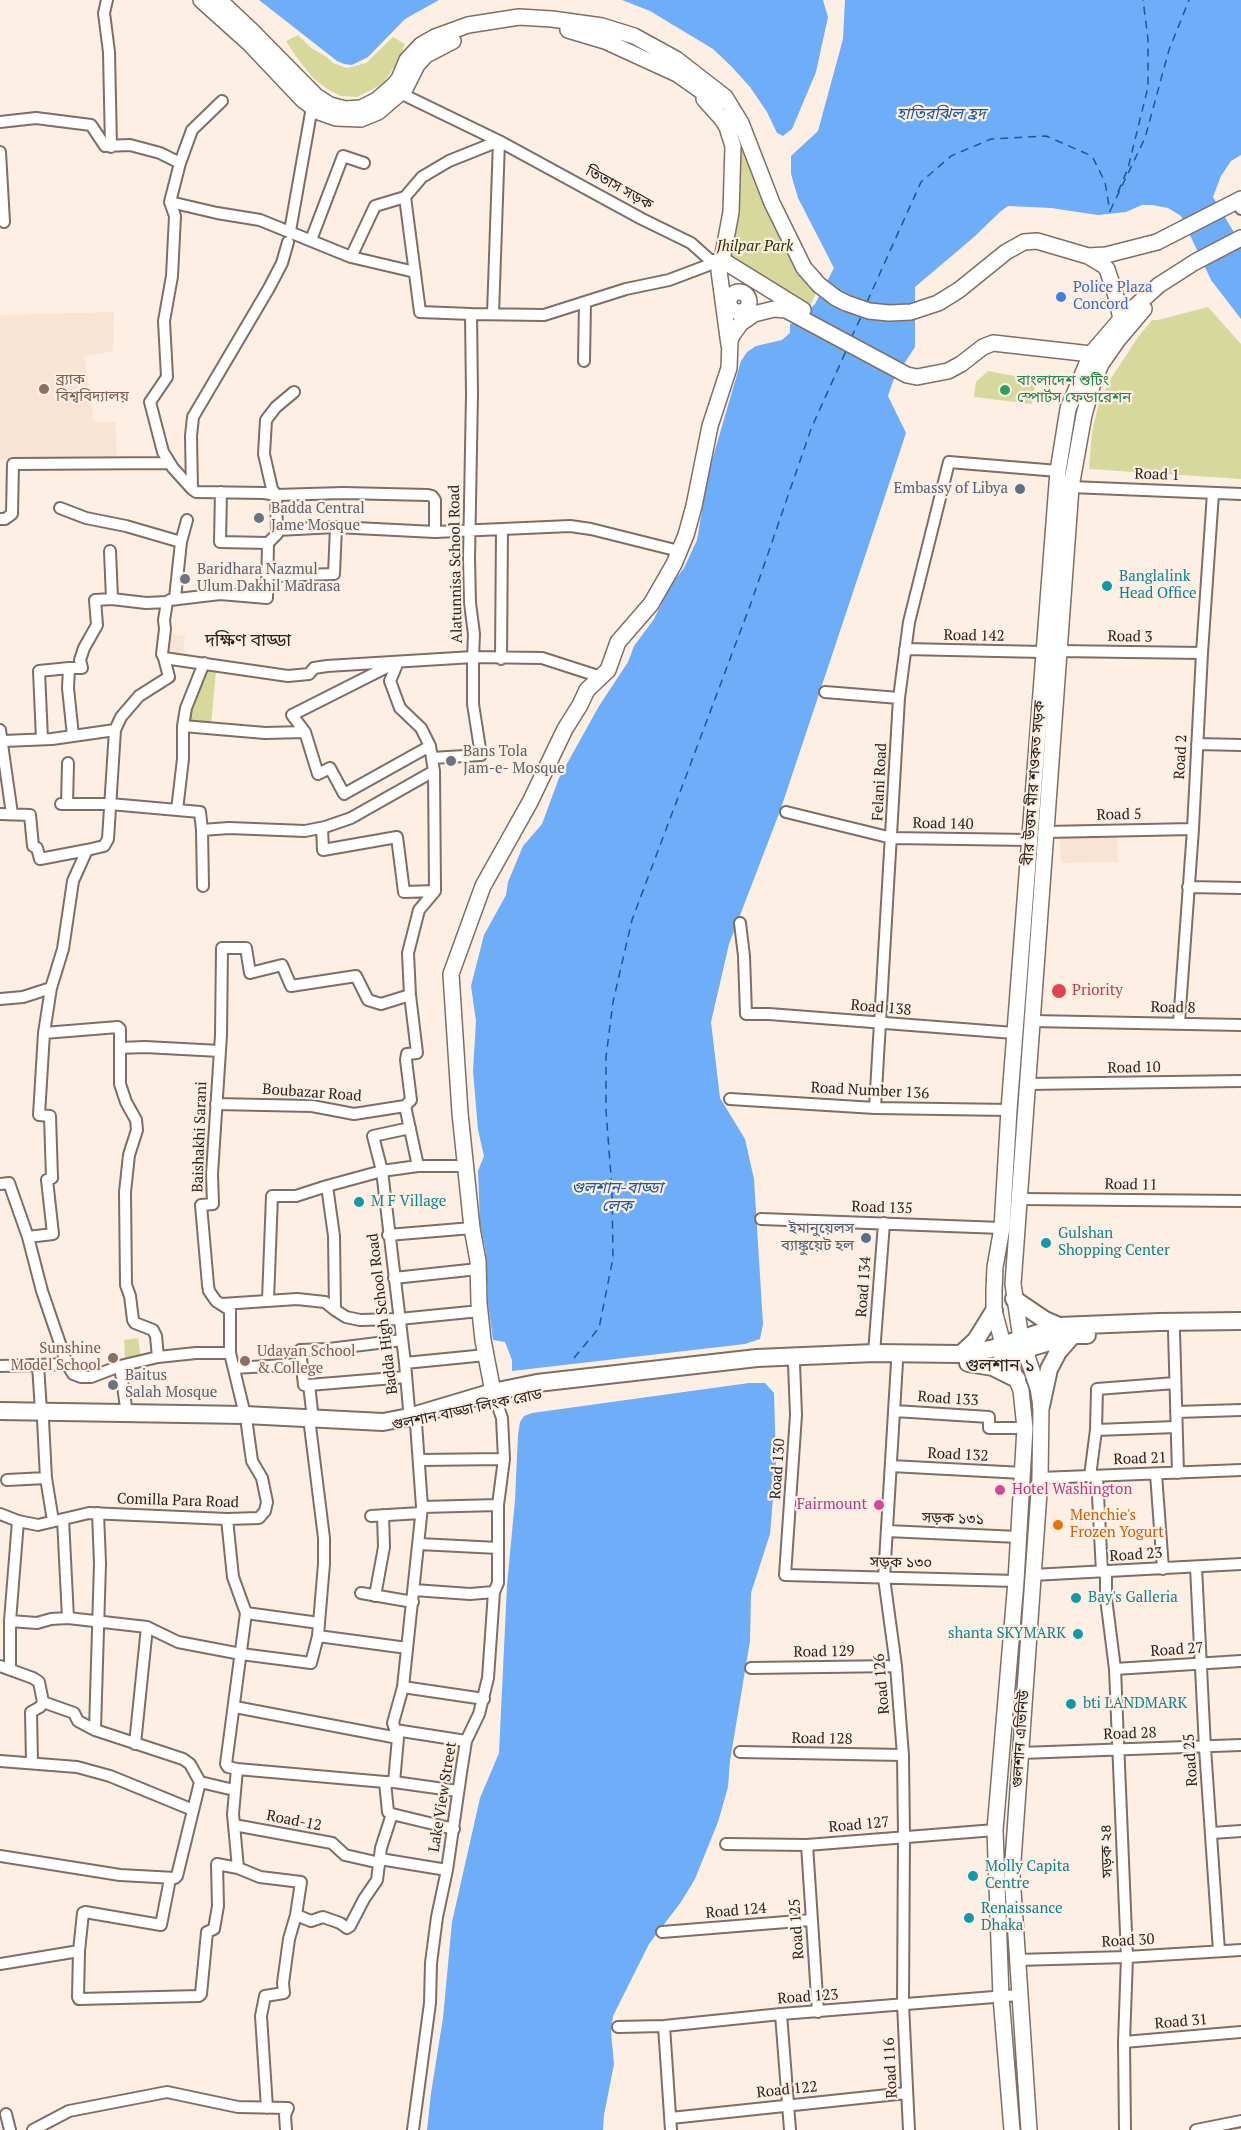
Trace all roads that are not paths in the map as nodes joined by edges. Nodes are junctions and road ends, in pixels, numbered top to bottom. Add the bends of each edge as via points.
1 (107, 0) edge
2 (201, 0) edge
3 (219, 0) edge
4 (580, 22) junction
5 (677, 74) junction
6 (400, 93) junction
7 (222, 101) dead end
8 (312, 107) junction
9 (0, 122) edge
10 (746, 135) junction
11 (500, 141) junction
12 (111, 147) junction
13 (0, 152) edge
14 (180, 163) junction
15 (364, 163) dead end
16 (760, 173) junction
17 (734, 177) junction
18 (405, 197) junction
19 (170, 202) junction
20 (1241, 204) edge
21 (3, 222) dead end
22 (289, 237) junction
23 (1241, 238) edge
24 (311, 240) junction
25 (1241, 248) edge
26 (1088, 256) junction
27 (351, 257) junction
28 (723, 261) junction
29 (1197, 266) junction
30 (415, 272) junction
31 (758, 282) junction
32 (747, 294) junction
33 (726, 302) junction
34 (585, 303) junction
35 (791, 308) junction
36 (471, 314) junction
37 (493, 314) junction
38 (748, 314) junction
39 (1125, 323) junction
40 (730, 352) junction
41 (1091, 354) junction
42 (584, 361) dead end
43 (294, 392) dead end
44 (169, 462) junction
45 (1058, 471) junction
46 (1071, 487) junction
47 (192, 489) junction
48 (221, 492) junction
49 (1213, 493) junction
50 (1241, 494) edge
51 (276, 495) junction
52 (60, 508) dead end
53 (0, 519) edge
54 (188, 520) dead end
55 (336, 527) junction
56 (277, 530) junction
57 (502, 530) junction
58 (470, 531) junction
59 (435, 532) junction
60 (181, 542) junction
61 (268, 543) junction
62 (110, 551) dead end
63 (679, 551) junction
64 (268, 576) junction
65 (112, 599) junction
66 (171, 600) junction
67 (905, 649) junction
68 (1051, 651) junction
69 (1202, 652) junction
70 (473, 657) junction
71 (164, 658) junction
72 (501, 659) junction
73 (398, 662) junction
74 (204, 663) junction
75 (69, 668) junction
76 (601, 677) junction
77 (825, 692) dead end
78 (899, 698) junction
79 (183, 726) junction
80 (115, 730) junction
81 (305, 732) junction
82 (1, 736) edge
83 (73, 736) junction
84 (42, 740) junction
85 (1197, 744) junction
86 (1241, 745) edge
87 (430, 746) junction
88 (432, 759) junction
89 (68, 763) dead end
90 (434, 771) junction
91 (110, 804) junction
92 (177, 810) junction
93 (786, 812) dead end
94 (6, 814) edge
95 (322, 828) junction
96 (1193, 829) junction
97 (202, 830) junction
98 (1046, 832) junction
99 (892, 838) junction
100 (1030, 840) junction
101 (87, 850) junction
102 (203, 886) dead end
103 (1188, 887) junction
104 (1241, 888) edge
105 (435, 891) junction
106 (740, 924) dead end
107 (51, 988) junction
108 (410, 994) junction
109 (0, 999) edge
110 (1032, 1021) junction
111 (881, 1023) junction
112 (1179, 1023) junction
113 (1241, 1025) edge
114 (44, 1033) junction
115 (1014, 1033) junction
116 (120, 1048) junction
117 (220, 1051) junction
118 (1241, 1081) edge
119 (1027, 1084) junction
120 (730, 1099) dead end
121 (216, 1104) junction
122 (405, 1106) junction
123 (875, 1108) junction
124 (1009, 1110) junction
125 (410, 1128) junction
126 (418, 1166) junction
127 (466, 1166) junction
128 (382, 1171) junction
129 (0, 1184) edge
130 (327, 1186) junction
131 (1020, 1199) junction
132 (1241, 1201) edge
133 (761, 1219) dead end
134 (884, 1223) junction
135 (472, 1228) junction
136 (1002, 1228) junction
137 (388, 1235) junction
138 (28, 1238) junction
139 (478, 1269) junction
140 (394, 1278) junction
141 (1014, 1299) junction
142 (268, 1300) junction
143 (226, 1307) junction
144 (334, 1310) junction
145 (480, 1311) junction
146 (994, 1311) junction
147 (399, 1319) junction
148 (1241, 1321) edge
149 (1066, 1331) junction
150 (1174, 1331) junction
151 (1241, 1331) edge
152 (402, 1340) junction
153 (1022, 1344) junction
154 (1005, 1350) junction
155 (230, 1353) junction
156 (874, 1353) junction
157 (158, 1357) junction
158 (487, 1358) junction
159 (964, 1358) junction
160 (897, 1362) junction
161 (405, 1363) junction
162 (66, 1364) junction
163 (302, 1364) junction
164 (793, 1364) junction
165 (38, 1365) junction
166 (0, 1366) edge
167 (120, 1366) junction
168 (234, 1368) junction
169 (406, 1377) junction
170 (1017, 1378) junction
171 (1176, 1383) junction
172 (309, 1385) junction
173 (518, 1387) junction
174 (494, 1396) junction
175 (1041, 1406) junction
176 (895, 1410) junction
177 (1241, 1410) edge
178 (0, 1411) edge
179 (1176, 1412) junction
180 (127, 1414) junction
181 (42, 1416) junction
182 (246, 1420) junction
183 (0, 1421) edge
184 (412, 1421) junction
185 (312, 1423) junction
186 (1176, 1427) junction
187 (1025, 1428) junction
188 (1096, 1430) junction
189 (790, 1449) dead end
190 (419, 1460) junction
191 (504, 1460) junction
192 (891, 1466) junction
193 (1241, 1470) edge
194 (1023, 1473) junction
195 (1178, 1473) junction
196 (1156, 1474) junction
197 (1093, 1476) junction
198 (46, 1478) junction
199 (1040, 1478) junction
200 (7, 1480) dead end
201 (498, 1505) junction
202 (422, 1510) junction
203 (98, 1513) junction
204 (0, 1514) edge
205 (383, 1515) junction
206 (371, 1516) dead end
207 (227, 1519) junction
208 (58, 1520) junction
209 (18, 1521) junction
210 (887, 1531) junction
211 (1018, 1537) junction
212 (419, 1544) junction
213 (498, 1548) junction
214 (1241, 1564) edge
215 (1196, 1567) junction
216 (1163, 1569) junction
217 (1104, 1572) junction
218 (785, 1575) joint
219 (1032, 1575) junction
220 (884, 1578) junction
221 (1016, 1581) junction
222 (414, 1590) junction
223 (494, 1592) junction
224 (361, 1593) dead end
225 (375, 1596) junction
226 (413, 1602) junction
227 (246, 1613) junction
228 (68, 1618) junction
229 (10, 1620) junction
230 (99, 1621) junction
231 (319, 1623) junction
232 (147, 1628) junction
233 (318, 1636) junction
234 (407, 1648) junction
235 (242, 1654) junction
236 (1241, 1661) edge
237 (1202, 1663) junction
238 (896, 1666) junction
239 (5, 1668) edge
240 (751, 1668) dead end
241 (1115, 1669) junction
242 (403, 1687) junction
243 (484, 1699) junction
244 (43, 1701) junction
245 (235, 1707) junction
246 (95, 1730) junction
247 (397, 1734) junction
248 (466, 1741) junction
249 (135, 1744) junction
250 (1241, 1745) edge
251 (1205, 1748) junction
252 (1118, 1750) junction
253 (740, 1752) dead end
254 (1021, 1753) junction
255 (903, 1755) junction
256 (0, 1761) edge
257 (32, 1763) junction
258 (237, 1769) junction
259 (200, 1782) junction
260 (389, 1782) junction
261 (234, 1790) junction
262 (458, 1791) junction
263 (193, 1810) junction
264 (392, 1814) junction
265 (234, 1825) junction
266 (454, 1829) junction
267 (995, 1830) junction
268 (1241, 1831) edge
269 (1212, 1833) junction
270 (904, 1836) junction
271 (726, 1844) dead end
272 (807, 1845) junction
273 (0, 1856) edge
274 (380, 1856) junction
275 (238, 1868) junction
276 (447, 1870) junction
277 (170, 1879) junction
278 (296, 1915) junction
279 (811, 1920) junction
280 (662, 1932) dead end
281 (1241, 1950) edge
282 (1220, 1951) junction
283 (79, 1952) junction
284 (1127, 1957) junction
285 (1016, 1960) junction
286 (0, 1964) edge
287 (1019, 1995) junction
288 (1001, 1997) junction
289 (903, 2004) junction
290 (818, 2012) junction
291 (781, 2014) junction
292 (664, 2026) junction
293 (618, 2027) dead end
294 (1241, 2032) edge
295 (1124, 2042) junction
296 (907, 2093) junction
297 (787, 2105) junction
298 (267, 2108) junction
299 (6, 2114) dead end
300 (671, 2118) junction
301 (1241, 2121) edge
302 (10, 2130) edge
303 (33, 2130) edge
304 (286, 2130) edge
305 (413, 2130) edge
306 (671, 2130) edge
307 (790, 2130) edge
308 (909, 2130) edge
309 (1012, 2130) edge
310 (1029, 2130) edge
311 (1125, 2130) edge
312 (1196, 2130) edge

1 - 12 street via 104,13
2 - 8 main road
3 - 4 main road via 316,96 345,109 361,108 377,100 399,79 416,50 455,29 519,17
4 - 5 main road via 640,47
4 - 10 main road via 634,36 676,59 725,97
5 - 6 main road via 582,33 517,27 486,31 432,50 417,65
5 - 10 main road via 712,98
5 - 17 main road via 727,127 733,146
6 - 8 main road via 378,112 361,119 332,117
6 - 11 street, তিতাস সড়ক
7 - 14 street via 192,130
8 - 22 street
9 - 12 street via 36,118 91,124 105,146
10 - 16 main road
11 - 18 street via 449,161 422,177
11 - 28 street, তিতাস সড়ক via 691,243 710,260
11 - 37 street
12 - 14 street via 130,145
13 - 21 street
14 - 19 street
15 - 24 street via 343,156
16 - 17 main road via 743,171
16 - 26 main road via 804,268 819,285 846,303 869,311 922,310 947,298 1024,242 1037,241
17 - 28 main road
18 - 27 street via 375,206
18 - 30 street
19 - 22 street via 260,220
19 - 44 street via 175,216 172,276 164,321 167,377 150,402
20 - 26 main road via 1137,248
22 - 24 street
22 - 47 street via 269,288 193,417
23 - 29 main road
24 - 27 street
25 - 29 main road
26 - 39 main road via 1107,269
27 - 30 street
28 - 31 main road
28 - 33 main road via 719,271
28 - 34 street
29 - 39 main road, বীর উত্তম মীর শওকত সড়ক via 1159,285
30 - 36 street via 420,312
31 - 32 main road
31 - 35 main road
32 - 33 main road via 737,292
32 - 38 main road
33 - 38 main road via 731,310
33 - 40 main road
34 - 37 street via 544,315
34 - 42 street
35 - 38 main road
35 - 41 main road via 917,377 948,371 993,343
36 - 37 street
36 - 58 street, Alatunnisa School Road
38 - 40 main road via 730,340
39 - 41 main road, বীর উত্তম মীর শওকত সড়ক
39 - 46 main road, বীর উত্তম মীর শওকত সড়ক via 1093,383
40 - 63 main road via 689,525
41 - 45 main road, বীর উত্তম মীর শওকত সড়ক via 1068,409
43 - 51 street via 266,420 264,454
44 - 47 street
44 - 53 street via 13,464 12,514
45 - 67 street, Felani Road via 949,462
45 - 68 main road, বীর উত্তম মীর শওকত সড়ক
46 - 49 street, Road 1
46 - 68 main road, বীর উত্তম মীর শওকত সড়ক
47 - 48 street
48 - 51 street
48 - 61 street via 220,542
49 - 50 street, Road 1
49 - 69 street, Road 2
51 - 56 street
51 - 59 street via 428,495 435,500
52 - 60 street
54 - 60 street
55 - 56 street
55 - 59 street
55 - 64 street via 334,574
56 - 61 street
57 - 58 street
57 - 63 street via 570,526
57 - 72 street
58 - 59 street
58 - 70 street, Alatunnisa School Road
60 - 66 street
61 - 64 street
62 - 65 street
63 - 76 main road via 651,604 618,642 608,670
64 - 66 street via 267,598 220,594
65 - 66 street via 146,603
65 - 75 street via 95,600 97,625 84,648 82,668
66 - 71 street via 164,620
67 - 68 street, Road 142
67 - 78 street, Felani Road
68 - 69 street, Road 3
68 - 98 main road, বীর উত্তম মীর শওকত সড়ক
68 - 100 main road, বীর উত্তম মীর শওকত সড়ক
69 - 85 street, Road 2
70 - 72 street
70 - 73 street, Alatunnisa School Road
70 - 88 street via 473,704 481,755
71 - 74 street, Alatunnisa School Road
71 - 80 street via 169,677 132,702
72 - 76 street via 542,658
73 - 74 street, Alatunnisa School Road via 327,666 314,668 309,674 288,676
73 - 81 street via 292,715
73 - 87 street via 390,681 400,708 421,728
74 - 79 street
75 - 83 street
75 - 84 street via 39,671
76 - 127 main road via 586,690 483,886 451,974
77 - 78 street
78 - 99 street, Felani Road
79 - 81 street
79 - 92 street
80 - 83 street
80 - 91 street
81 - 87 street via 318,774 330,768 344,794
82 - 84 street
82 - 94 street
83 - 84 street
85 - 86 street
85 - 96 street, Road 2
87 - 88 street
88 - 90 street
89 - 91 street via 64,804
90 - 95 street via 351,818
90 - 105 street
91 - 92 street
91 - 101 street via 107,843
92 - 97 street via 200,812
93 - 99 street, Road 140
94 - 101 street via 30,815 33,846 40,860
95 - 97 street
95 - 105 street via 323,850 398,837 404,892
96 - 98 street, Road 5
96 - 103 street, Road 2
97 - 102 street
98 - 110 main road, বীর উত্তম মীর শওকত সড়ক
99 - 100 street, Road 140
99 - 111 street, Felani Road
100 - 115 main road, বীর উত্তম মীর শওকত সড়ক
101 - 107 street via 73,880 63,949
103 - 104 street
103 - 112 street, Road 2
105 - 108 street via 419,910 408,953
106 - 111 street, Road 138 via 746,1014
107 - 109 street
107 - 114 street
108 - 117 street, Baishakhi Sarani via 381,1004 368,1000 356,976 291,986 282,965 250,973 246,948 222,948
108 - 122 street via 417,1053 407,1054 411,1100
110 - 112 street, Road 8
110 - 115 main road
110 - 119 main road, বীর উত্তম মীর শওকত সড়ক
111 - 115 street, Road 138
111 - 123 street, Felani Road
112 - 113 street, Road 8
114 - 116 street via 118,1027
114 - 138 street via 39,1115 50,1116 52,1178 47,1180 53,1234
115 - 124 main road, বীর উত্তম মীর শওকত সড়ক
116 - 117 street
116 - 157 street via 120,1084 137,1130 129,1155 125,1192 126,1285 133,1320 153,1330
117 - 121 street, Baishakhi Sarani
118 - 119 street, Road 10
119 - 131 main road, বীর উত্তম মীর শওকত সড়ক
120 - 123 street, Road Number 136
121 - 122 street, Boubazar Road via 312,1106 354,1114
121 - 143 street, Baishakhi Sarani via 213,1204 201,1205 209,1291
122 - 125 street
123 - 124 street, Road Number 136
124 - 136 main road, বীর উত্তম মীর শওকত সড়ক
125 - 126 street
125 - 128 street, Badda High School Road via 373,1136
126 - 127 street
126 - 128 street
127 - 135 main road
128 - 130 street
128 - 137 street, Badda High School Road
129 - 138 street via 9,1183
130 - 142 street via 296,1196 272,1196
130 - 144 street via 334,1236
131 - 132 street, Road 11
131 - 141 main road, বীর উত্তম মীর শওকত সড়ক
133 - 134 street, Road 135
134 - 136 street, Road 135
134 - 156 street, Road 134
135 - 137 street
135 - 139 main road
136 - 146 main road, বীর উত্তম মীর শওকত সড়ক via 995,1267
137 - 140 street, Badda High School Road
138 - 162 street
139 - 140 street
139 - 145 main road
140 - 147 street, Badda High School Road
141 - 149 main road
141 - 153 main road, বীর উত্তম মীর শওকত সড়ক
142 - 143 street
142 - 144 street via 325,1302
143 - 155 street
144 - 147 street via 360,1320
145 - 147 street
145 - 158 main road
146 - 154 main road, বীর উত্তম মীর শওকত সড়ক
146 - 159 main road
147 - 152 street, Badda High School Road
148 - 149 main road via 1159,1322
149 - 150 main road
149 - 153 main road
149 - 175 main road via 1049,1369
150 - 151 main road
150 - 171 street
152 - 161 street, Badda High School Road
152 - 163 street via 300,1350
153 - 154 main road
153 - 175 main road, গুলশান এভিনিউ
154 - 159 main road
154 - 170 main road, গুলশান এভিনিউ
155 - 157 street
155 - 168 street
156 - 159 main road, গুলশান বাড্ডা লিংক রোড
156 - 173 main road, গুলশান বাড্ডা লিংক রোড via 755,1358
157 - 167 street
158 - 161 street
158 - 173 main road via 503,1381
158 - 174 main road
159 - 160 main road, গুলশান বাড্ডা লিংক রোড
159 - 170 main road
160 - 164 main road, গুলশান বাড্ডা লিংক রোড
160 - 176 street, Road 126
161 - 169 street, Badda High School Road
162 - 165 street
162 - 167 street via 81,1377
163 - 168 street
163 - 172 street via 304,1385
164 - 174 main road, গুলশান বাড্ডা লিংক রোড
164 - 189 street
164 - 218 street, Road 130 via 796,1415
165 - 166 street
165 - 181 street
167 - 180 street
168 - 182 street
169 - 172 street
169 - 184 street, Badda High School Road
170 - 187 main road, গুলশান এভিনিউ
171 - 179 street
171 - 188 street, সড়ক ২৪ via 1097,1389
172 - 185 street
173 - 174 main road, গুলশান বাড্ডা লিংক রোড
174 - 184 main road, গুলশান বাড্ডা লিংক রোড
174 - 191 street, Lake View Street via 502,1418
175 - 199 main road, গুলশান এভিনিউ
176 - 187 street, Road 133 via 988,1417 989,1428
176 - 192 street, Road 126
177 - 179 street
178 - 181 main road, গুলশান বাড্ডা লিংক রোড
179 - 186 street
180 - 181 main road, গুলশান বাড্ডা লিংক রোড
180 - 182 main road, গুলশান বাড্ডা লিংক রোড
181 - 182 main road, গুলশান বাড্ডা লিংক রোড
181 - 183 main road, গুলশান বাড্ডা লিংক রোড
181 - 198 street
182 - 185 main road, গুলশান বাড্ডা লিংক রোড
182 - 207 street, Comilla Para Road via 252,1461 262,1478 267,1502 259,1518
184 - 185 main road, গুলশান বাড্ডা লিংক রোড
184 - 190 street, Badda High School Road
185 - 231 street via 324,1538
186 - 188 street
186 - 195 street
187 - 194 main road, গুলশান এভিনিউ
188 - 197 street, সড়ক ২৪
190 - 191 street
190 - 202 street, Badda High School Road
191 - 201 street, Lake View Street
192 - 194 street, Road 132
192 - 210 street, Road 126
193 - 195 street, Road 21
194 - 211 main road, গুলশান এভিনিউ
195 - 196 street, Road 21
196 - 197 street, Road 21
196 - 216 street
197 - 199 street, Road 21
197 - 217 street, সড়ক ২৪
198 - 200 street
198 - 208 street
199 - 219 main road, গুলশান এভিনিউ
201 - 202 street
201 - 213 street, Lake View Street
202 - 205 street
202 - 212 street, Badda High School Road
203 - 207 street, Comilla Para Road
203 - 208 street, Comilla Para Road
203 - 230 street
204 - 209 street, Comilla Para Road
205 - 206 street
205 - 225 street via 384,1547
207 - 227 street via 233,1577
208 - 209 street, Comilla Para Road via 38,1525
208 - 228 street
209 - 229 street
210 - 211 street, সড়ক ১৩১
210 - 220 street, Road 126
211 - 221 main road, গুলশান এভিনিউ
212 - 213 street
212 - 222 street, Badda High School Road
213 - 223 street, Lake View Street via 498,1583
214 - 215 street, Road 23
215 - 216 street, Road 23
215 - 237 street, Road 25
216 - 217 street, Road 23
217 - 219 street, Road 23
217 - 241 street, সড়ক ২৪
218 - 220 street, সড়ক ১৩০
219 - 254 main road, গুলশান এভিনিউ
220 - 221 street, সড়ক ১৩০
220 - 238 street, Road 126
221 - 267 main road, গুলশান এভিনিউ
222 - 223 street
222 - 226 street, Badda High School Road
223 - 243 street, Lake View Street
224 - 225 street
225 - 226 street
226 - 234 street, Badda High School Road
227 - 231 street
227 - 235 street
228 - 229 street via 38,1623
228 - 230 street
229 - 239 street
230 - 232 street
230 - 246 street
231 - 233 street
232 - 235 street via 178,1642
232 - 249 street
233 - 234 street
233 - 235 street via 311,1663
234 - 242 street, Badda High School Road
235 - 245 street
236 - 237 street, Road 27
237 - 241 street, Road 27
237 - 251 street, Road 25
238 - 240 street, Road 129
238 - 255 street, Road 126
239 - 244 street via 39,1682
241 - 252 street, সড়ক ২৪
242 - 243 street
242 - 247 street, Badda High School Road via 393,1723
243 - 248 street, Lake View Street
244 - 246 street via 74,1713 78,1721
244 - 257 street via 31,1712
245 - 247 street
245 - 258 street via 226,1762 228,1767
246 - 249 street
247 - 248 street
247 - 260 street, Badda High School Road
248 - 262 street, Lake View Street
249 - 259 street via 183,1759
250 - 251 street, Road 28
251 - 252 street, Road 28
251 - 269 street, Road 25
252 - 254 street, Road 28
252 - 284 street, সড়ক ২৪
253 - 255 street, Road 128
254 - 285 main road, গুলশান এভিনিউ via 1012,1875
255 - 270 street, Road 126
256 - 257 street
257 - 263 street via 77,1767 110,1776
258 - 260 street
258 - 261 street
259 - 261 street
259 - 263 street
260 - 262 street
260 - 264 street, Badda High School Road via 388,1812
261 - 265 street
262 - 266 street, Lake View Street
263 - 277 street via 177,1876
264 - 266 street
264 - 274 street
265 - 274 street, Road-12 via 332,1844 345,1855
265 - 275 street
266 - 276 street, Lake View Street
267 - 270 street, Road 127
267 - 288 main road, গুলশান এভিনিউ
268 - 269 street
269 - 282 street, Road 25
270 - 272 street, Road 127
270 - 289 street, Road 126
271 - 272 street, Road 127
272 - 279 street, Road 125
273 - 277 street
274 - 276 street, Road-12
274 - 278 street via 377,1880 347,1928 323,1917 312,1921
275 - 278 street via 260,1876 301,1882
275 - 283 street via 217,1864 218,1906 214,1929 207,1932 200,1996 79,1999
276 - 305 street, Lake View Street via 434,1940
277 - 283 street via 161,1925 85,1912
278 - 298 street via 289,1939 284,1993 265,1996 261,2016
279 - 280 street, Road 124
279 - 290 street, Road 125
281 - 282 street, Road 30
282 - 284 street, Road 30
283 - 286 street
284 - 285 street, Road 30
284 - 295 street, সড়ক ২৪
285 - 287 main road, গুলশান এভিনিউ
287 - 288 street, Road 123
287 - 310 main road, গুলশান এভিনিউ
288 - 289 street, Road 123
288 - 309 main road, গুলশান এভিনিউ
289 - 290 street, Road 123
289 - 296 street, Road 116
290 - 291 street, Road 123
291 - 292 street, Road 123
291 - 297 street
292 - 293 street, Road 123
292 - 300 street
294 - 295 street, Road 31
295 - 311 street, সড়ক ২৪
296 - 297 street, Road 122
296 - 308 street, Road 116
297 - 300 street, Road 122
297 - 307 street
298 - 303 street via 238,2107 167,2092 69,2111
298 - 304 street via 288,2108
299 - 302 street
300 - 306 street
301 - 312 street

